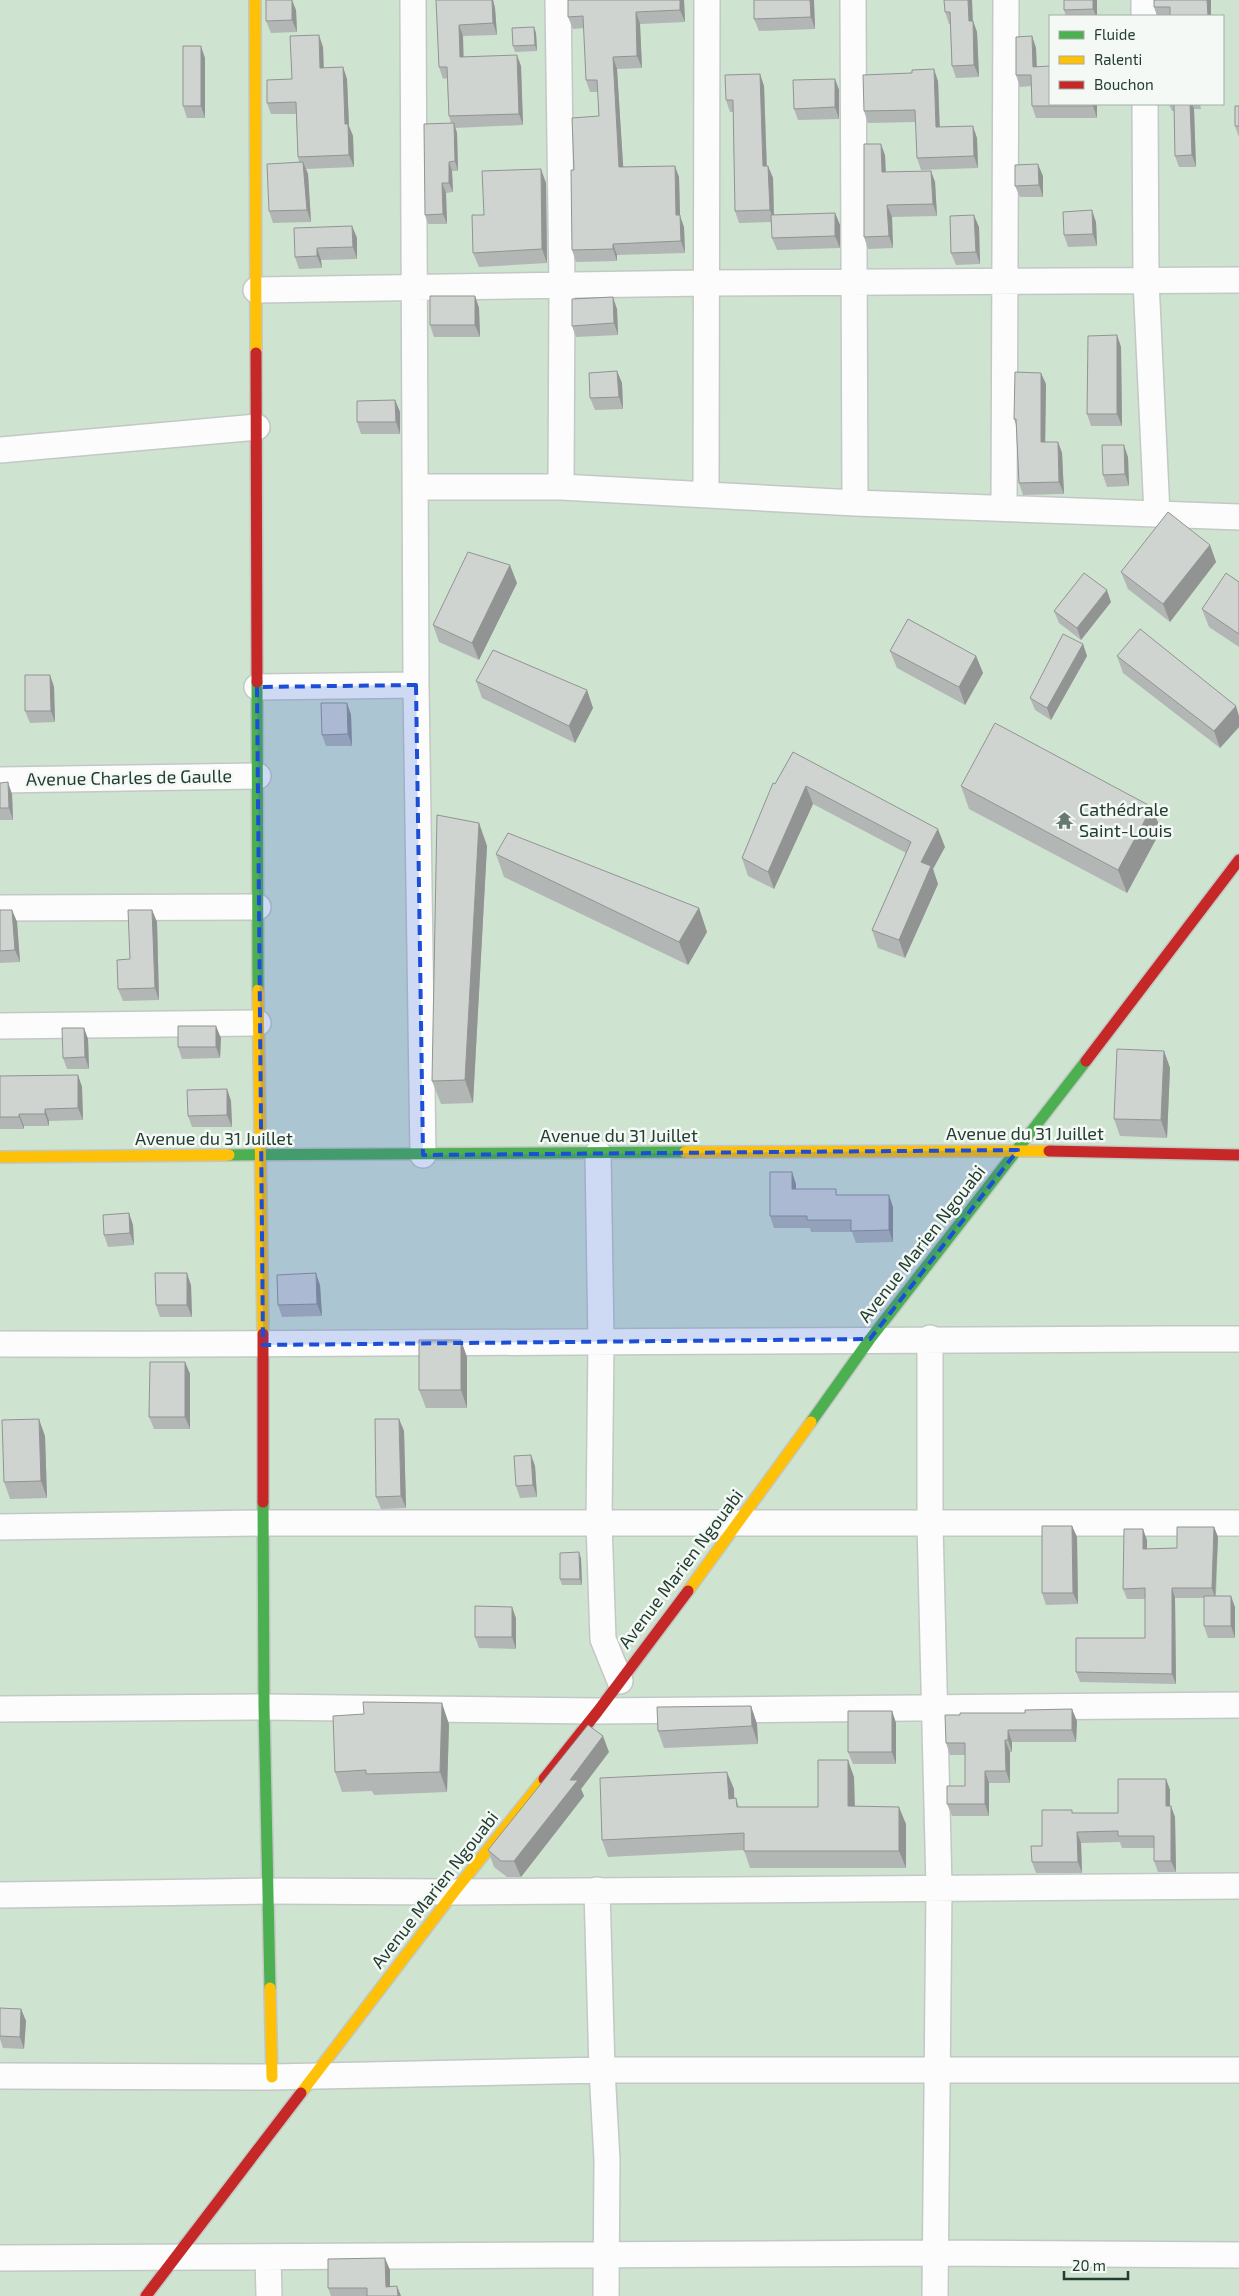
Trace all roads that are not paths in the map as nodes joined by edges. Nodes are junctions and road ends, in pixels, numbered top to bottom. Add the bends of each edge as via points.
1 (255, 0) edge
2 (413, 0) edge
3 (558, 0) edge
4 (707, 0) edge
5 (853, 0) edge
6 (1006, 0) edge
7 (1144, 0) edge
8 (1144, 15) edge
9 (1145, 105) edge
10 (1239, 280) edge
11 (1146, 281) junction
12 (706, 283) junction
13 (854, 283) junction
14 (1004, 283) junction
15 (416, 286) junction
16 (562, 286) junction
17 (256, 290) junction
18 (257, 426) junction
19 (0, 450) edge
20 (416, 486) junction
21 (561, 487) junction
22 (706, 494) junction
23 (856, 503) junction
24 (1004, 508) junction
25 (1157, 514) junction
26 (1239, 517) edge
27 (416, 685) junction
28 (257, 687) junction
29 (258, 776) junction
30 (0, 780) edge
31 (1239, 860) edge
32 (258, 907) junction
33 (0, 908) edge
34 (258, 1023) junction
35 (0, 1026) edge
36 (1018, 1150) junction
37 (598, 1153) junction
38 (423, 1155) junction
39 (1239, 1155) edge
40 (260, 1156) junction
41 (0, 1157) edge
42 (930, 1338) junction
43 (870, 1339) junction
44 (1239, 1339) edge
45 (602, 1341) junction
46 (0, 1344) edge
47 (263, 1345) junction
48 (264, 1523) junction
49 (598, 1523) junction
50 (1239, 1523) edge
51 (738, 1524) junction
52 (930, 1524) junction
53 (0, 1527) edge
54 (620, 1681) junction
55 (1239, 1705) edge
56 (264, 1707) junction
57 (0, 1709) edge
58 (934, 1709) junction
59 (598, 1711) junction
60 (1239, 1886) edge
61 (939, 1887) junction
62 (598, 1890) junction
63 (268, 1891) junction
64 (454, 1892) junction
65 (0, 1895) edge
66 (602, 2070) junction
67 (1239, 2070) edge
68 (937, 2072) junction
69 (316, 2075) junction
70 (0, 2076) edge
71 (272, 2077) junction
72 (934, 2252) junction
73 (607, 2254) junction
74 (1239, 2255) edge
75 (268, 2257) junction
76 (0, 2258) edge
77 (176, 2258) junction
78 (146, 2296) edge
79 (269, 2296) edge
80 (606, 2296) edge
81 (935, 2296) edge

1 - 17 street
2 - 15 street
3 - 16 street
4 - 12 street
5 - 13 street
6 - 14 street
7 - 8 street
9 - 11 street
10 - 11 street
11 - 14 street
11 - 25 street
12 - 13 street
12 - 16 street
12 - 22 street
13 - 14 street
13 - 23 street
14 - 24 street
15 - 16 street
15 - 17 street
15 - 20 street
16 - 21 street
17 - 18 street
18 - 19 street
18 - 28 street
20 - 21 street
20 - 27 street
21 - 22 street
22 - 23 street
23 - 24 street
24 - 25 street
25 - 26 street
27 - 28 street
27 - 38 street
28 - 29 street
29 - 30 street, Avenue Charles de Gaulle
29 - 32 street
31 - 36 street, Avenue Marien Ngouabi
32 - 33 street
32 - 34 street
34 - 35 street
34 - 40 street
36 - 37 street, Avenue du 31 Juillet
36 - 39 street, Avenue du 31 Juillet
36 - 43 street, Avenue Marien Ngouabi
37 - 38 street, Avenue du 31 Juillet
37 - 45 street
38 - 40 street, Avenue du 31 Juillet
40 - 41 street, Avenue du 31 Juillet
40 - 47 street
42 - 43 street
42 - 44 street
42 - 52 street
43 - 45 street
43 - 51 street, Avenue Marien Ngouabi
45 - 47 street
45 - 49 street
46 - 47 street
47 - 48 street
48 - 49 street
48 - 53 street
48 - 56 street
49 - 51 street
49 - 54 street via 603,1639
50 - 52 street
51 - 52 street
51 - 54 street, Avenue Marien Ngouabi
52 - 58 street
54 - 59 street, Avenue Marien Ngouabi
55 - 58 street
56 - 57 street
56 - 59 street
56 - 63 street
58 - 59 street
58 - 61 street
59 - 64 street, Avenue Marien Ngouabi
60 - 61 street
61 - 62 street
61 - 68 street
62 - 64 street
62 - 66 street
63 - 64 street
63 - 65 street
63 - 71 street
64 - 69 street, Avenue Marien Ngouabi
66 - 68 street
66 - 69 street
66 - 73 street via 607,2160
67 - 68 street
68 - 72 street
69 - 71 street
69 - 77 street, Avenue Marien Ngouabi
70 - 71 street
72 - 73 street
72 - 74 street
72 - 81 street
73 - 75 street
73 - 80 street
75 - 77 street
75 - 79 street
76 - 77 street
77 - 78 street, Avenue Marien Ngouabi

